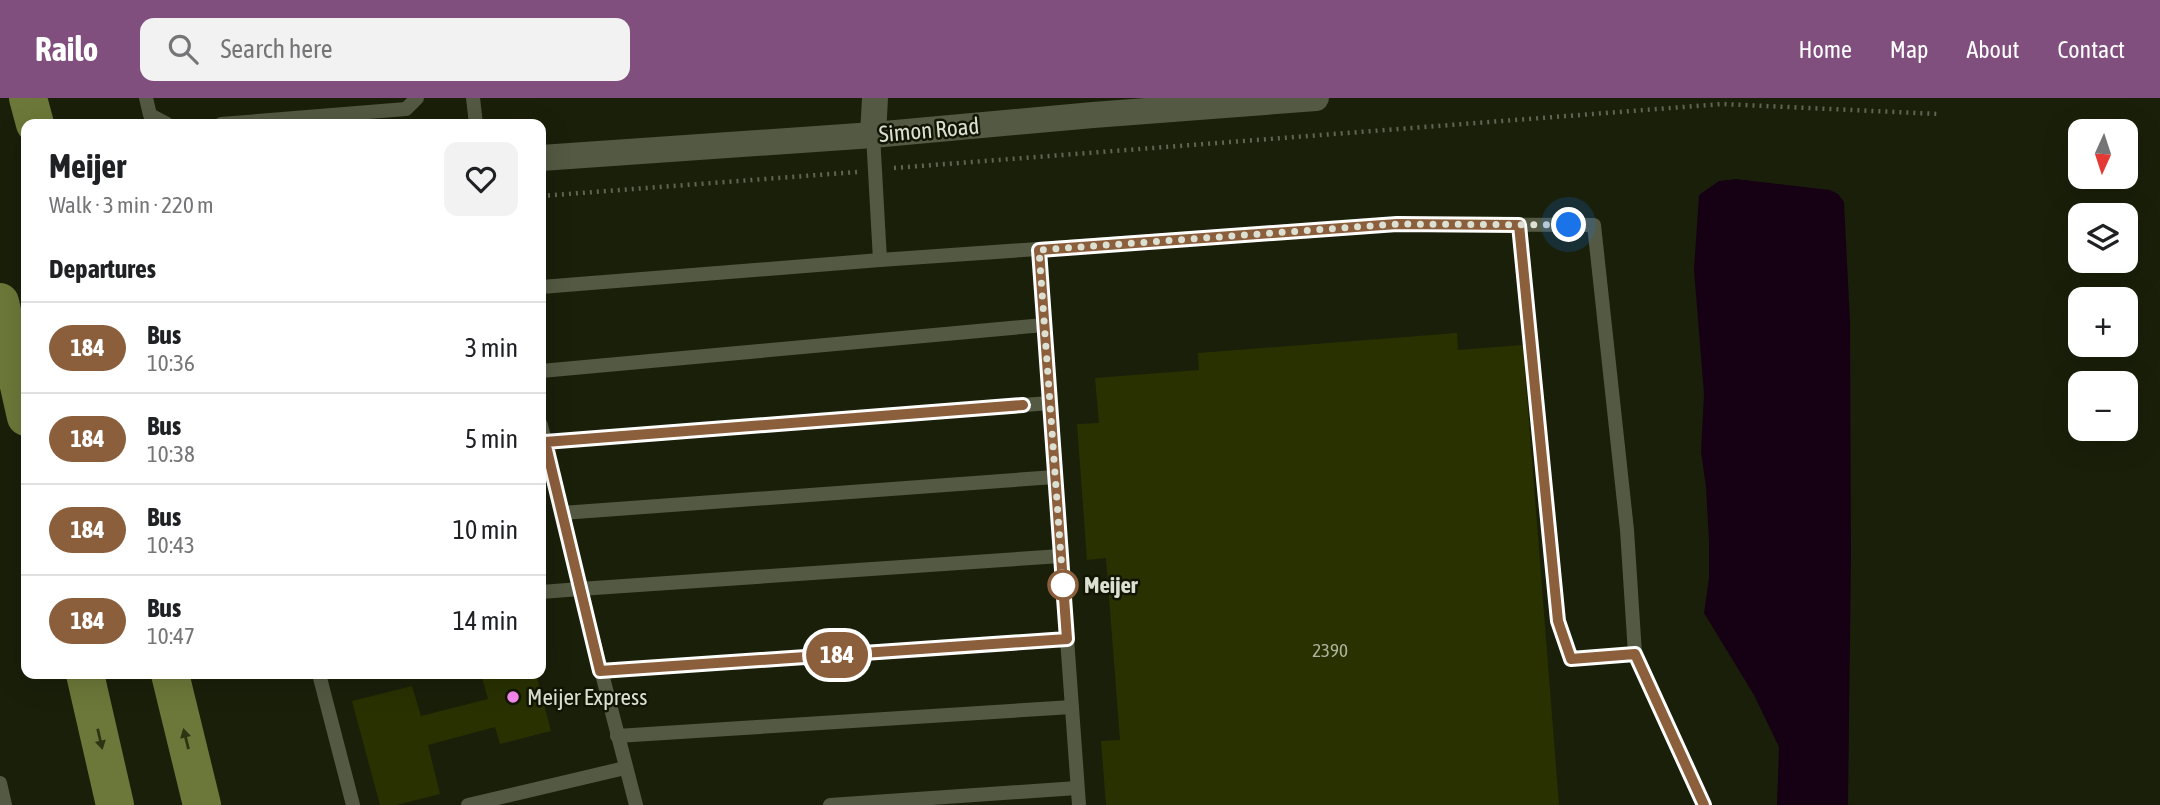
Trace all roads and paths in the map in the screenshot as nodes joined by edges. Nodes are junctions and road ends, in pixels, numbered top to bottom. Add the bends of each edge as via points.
1 (28, 98) edge
2 (146, 98) edge
3 (393, 98) edge
4 (417, 98) edge
5 (473, 98) edge
6 (875, 98) edge
7 (1316, 98) edge
8 (406, 104) edge
9 (1939, 114) dead end
10 (34, 119) edge
11 (158, 119) edge
12 (267, 119) edge
13 (476, 119) edge
14 (873, 135) junction
15 (546, 158) edge
16 (932, 165) dead end
17 (806, 176) dead end
18 (546, 196) edge
19 (1519, 225) junction
20 (1039, 250) junction
21 (880, 260) junction
22 (546, 287) edge
23 (0, 302) edge
24 (1044, 325) junction
25 (546, 371) edge
26 (21, 395) edge
27 (1050, 403) junction
28 (546, 442) edge
29 (546, 446) edge
30 (1055, 477) junction
31 (562, 513) junction
32 (1061, 556) junction
33 (580, 589) junction
34 (546, 592) edge
35 (1067, 639) junction
36 (1635, 654) junction
37 (600, 671) junction
38 (86, 679) edge
39 (176, 679) edge
40 (320, 679) edge
41 (1072, 707) junction
42 (617, 736) junction
43 (625, 768) junction
44 (0, 783) edge
45 (1077, 788) junction
46 (5, 805) edge
47 (115, 805) edge
48 (202, 805) edge
49 (353, 805) edge
50 (468, 805) edge
51 (636, 805) edge
52 (830, 805) edge
53 (1079, 805) edge
54 (1704, 805) edge

1 - 10 main road
2 - 11 lane via 150,114
3 - 8 lane
4 - 8 lane
5 - 13 lane
6 - 14 street
7 - 14 street, Simon Road
8 - 12 lane
9 - 16 path via 1723,104
14 - 15 street, Simon Road
14 - 21 lane
17 - 18 path
19 - 20 lane via 1397,224
19 - 36 lane via 1558,621 1571,659
19 - 36 lane via 1594,225 1627,530
20 - 21 lane
20 - 24 lane
21 - 22 lane
23 - 26 main road
24 - 25 lane
24 - 27 lane
27 - 28 lane
27 - 30 lane
29 - 31 lane
30 - 31 lane
30 - 32 lane
31 - 33 lane
32 - 33 lane
32 - 35 lane
33 - 34 lane
33 - 37 lane
35 - 37 lane
35 - 41 lane
36 - 54 lane
37 - 42 lane
38 -> 47 main road
48 -> 39 main road
40 - 49 lane
41 - 42 lane
41 - 45 lane
42 - 43 lane
43 - 50 lane
43 - 51 lane
44 - 46 lane
45 - 52 lane
45 - 53 lane

